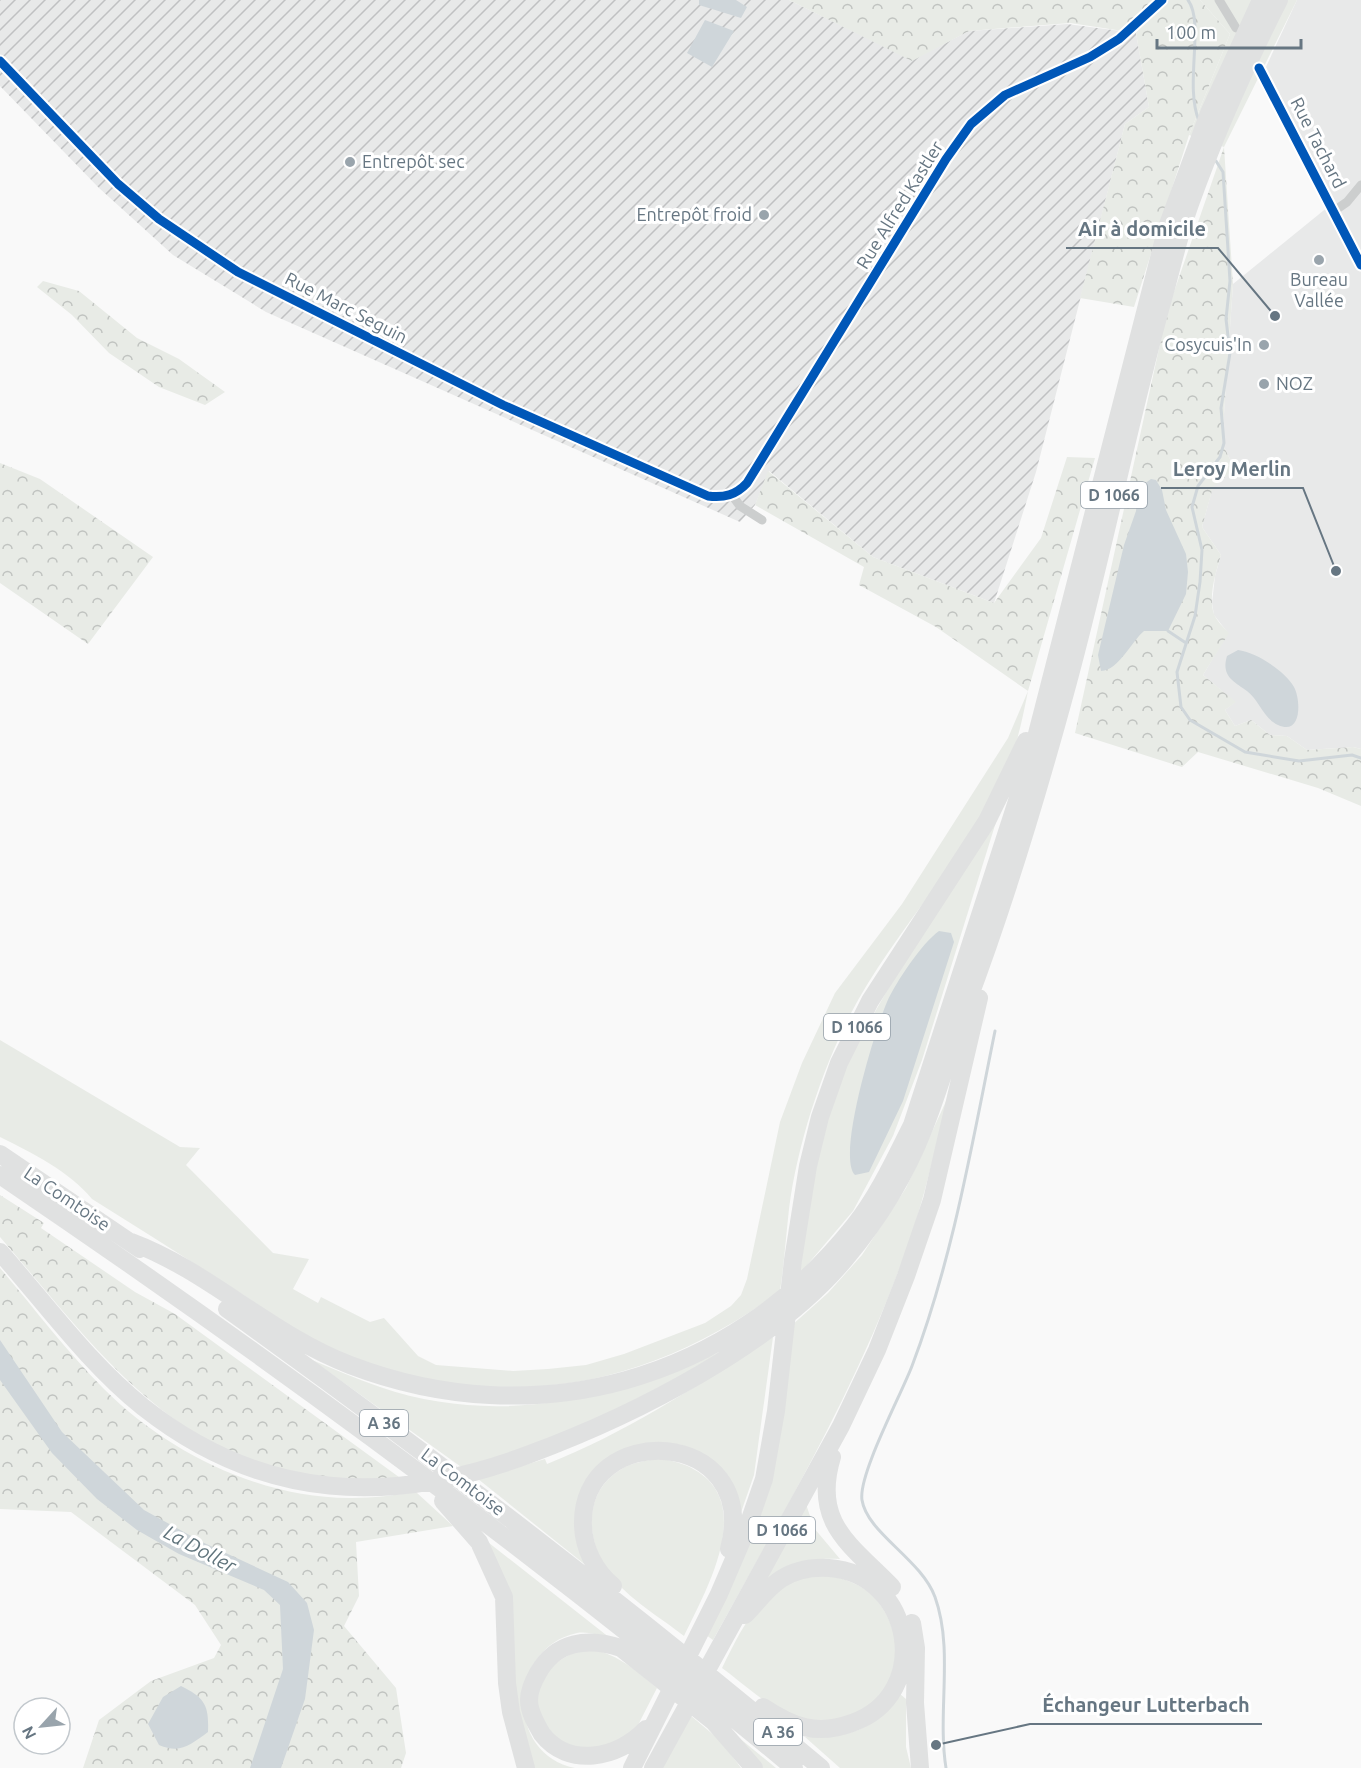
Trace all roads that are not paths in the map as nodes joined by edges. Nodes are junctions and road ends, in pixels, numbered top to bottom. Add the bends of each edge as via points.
1 (1162, 0) edge
2 (1219, 0) edge
3 (1261, 0) edge
4 (1279, 0) edge
5 (1236, 28) dead end
6 (0, 61) edge
7 (1259, 68) dead end
8 (1361, 185) edge
9 (1334, 211) junction
10 (1361, 265) edge
11 (732, 495) junction
12 (762, 520) dead end
13 (1044, 698) junction
14 (989, 946) junction
15 (0, 1154) edge
16 (0, 1175) edge
17 (130, 1242) junction
18 (0, 1252) edge
19 (841, 1426) junction
20 (413, 1466) junction
21 (719, 1594) junction
22 (631, 1612) junction
23 (724, 1638) junction
24 (735, 1696) junction
25 (663, 1708) junction
26 (526, 1768) edge
27 (632, 1768) edge
28 (653, 1768) edge
29 (754, 1768) edge
30 (794, 1768) edge
31 (821, 1768) edge
32 (920, 1768) edge

1 - 11 street, Rue Alfred Kastler via 1119,39 1055,75 1005,95 971,124 747,483
2 - 5 street
3 - 13 highway, D 1066 via 1209,113 1167,227
4 - 14 highway, D 1066 via 1239,80 1188,209 1062,704
6 - 11 street, Rue Marc Seguin via 118,184 159,219 238,272 503,405 708,496
7 - 9 street, Rue Tachard
8 - 9 street
9 - 10 street, Rue Tachard
11 - 12 street via 740,506
13 - 17 highway via 1030,761 912,1125 887,1175 855,1225 776,1306 730,1336 643,1377 593,1390 490,1396 439,1390 390,1379 316,1350 164,1254
13 - 21 highway, D 1066 via 987,821 875,992 839,1063 808,1166 764,1479
14 - 18 highway via 924,1129 891,1193 838,1267 804,1303 747,1345 645,1404 573,1438 489,1470 440,1482 360,1488 298,1481 223,1457 140,1405 102,1368
14 - 19 highway, D 1066 via 932,1200 894,1308
15 - 17 highway, La Comtoise / A 36
16 - 20 highway, La Comtoise / A 36 via 206,1315
17 - 22 highway, La Comtoise / A 36 via 422,1451
19 - 23 highway, D 1066
19 - 32 highway via 825,1480 826,1507 839,1533 897,1592 913,1626
20 - 26 highway via 479,1542 504,1597 508,1693
20 - 30 highway, La Comtoise / A 36 via 624,1629
21 - 22 highway via 735,1527 728,1494 700,1461 676,1451 648,1450 608,1468 591,1492 583,1519 592,1559 606,1581 625,1597
21 - 25 highway, D 1066
22 - 24 highway, La Comtoise / A 36
23 - 24 highway via 766,1591 801,1570 816,1568 844,1569 866,1579 887,1597 898,1615 904,1640 903,1666 887,1699 861,1720 843,1727 803,1729 754,1700
23 - 28 highway, D 1066
24 - 31 highway, La Comtoise / A 36
25 - 27 highway, D 1066
25 - 29 highway via 634,1741 616,1754 588,1761 572,1758 546,1742 534,1720 529,1699 545,1661 563,1647 586,1641 603,1642 621,1648 697,1708

